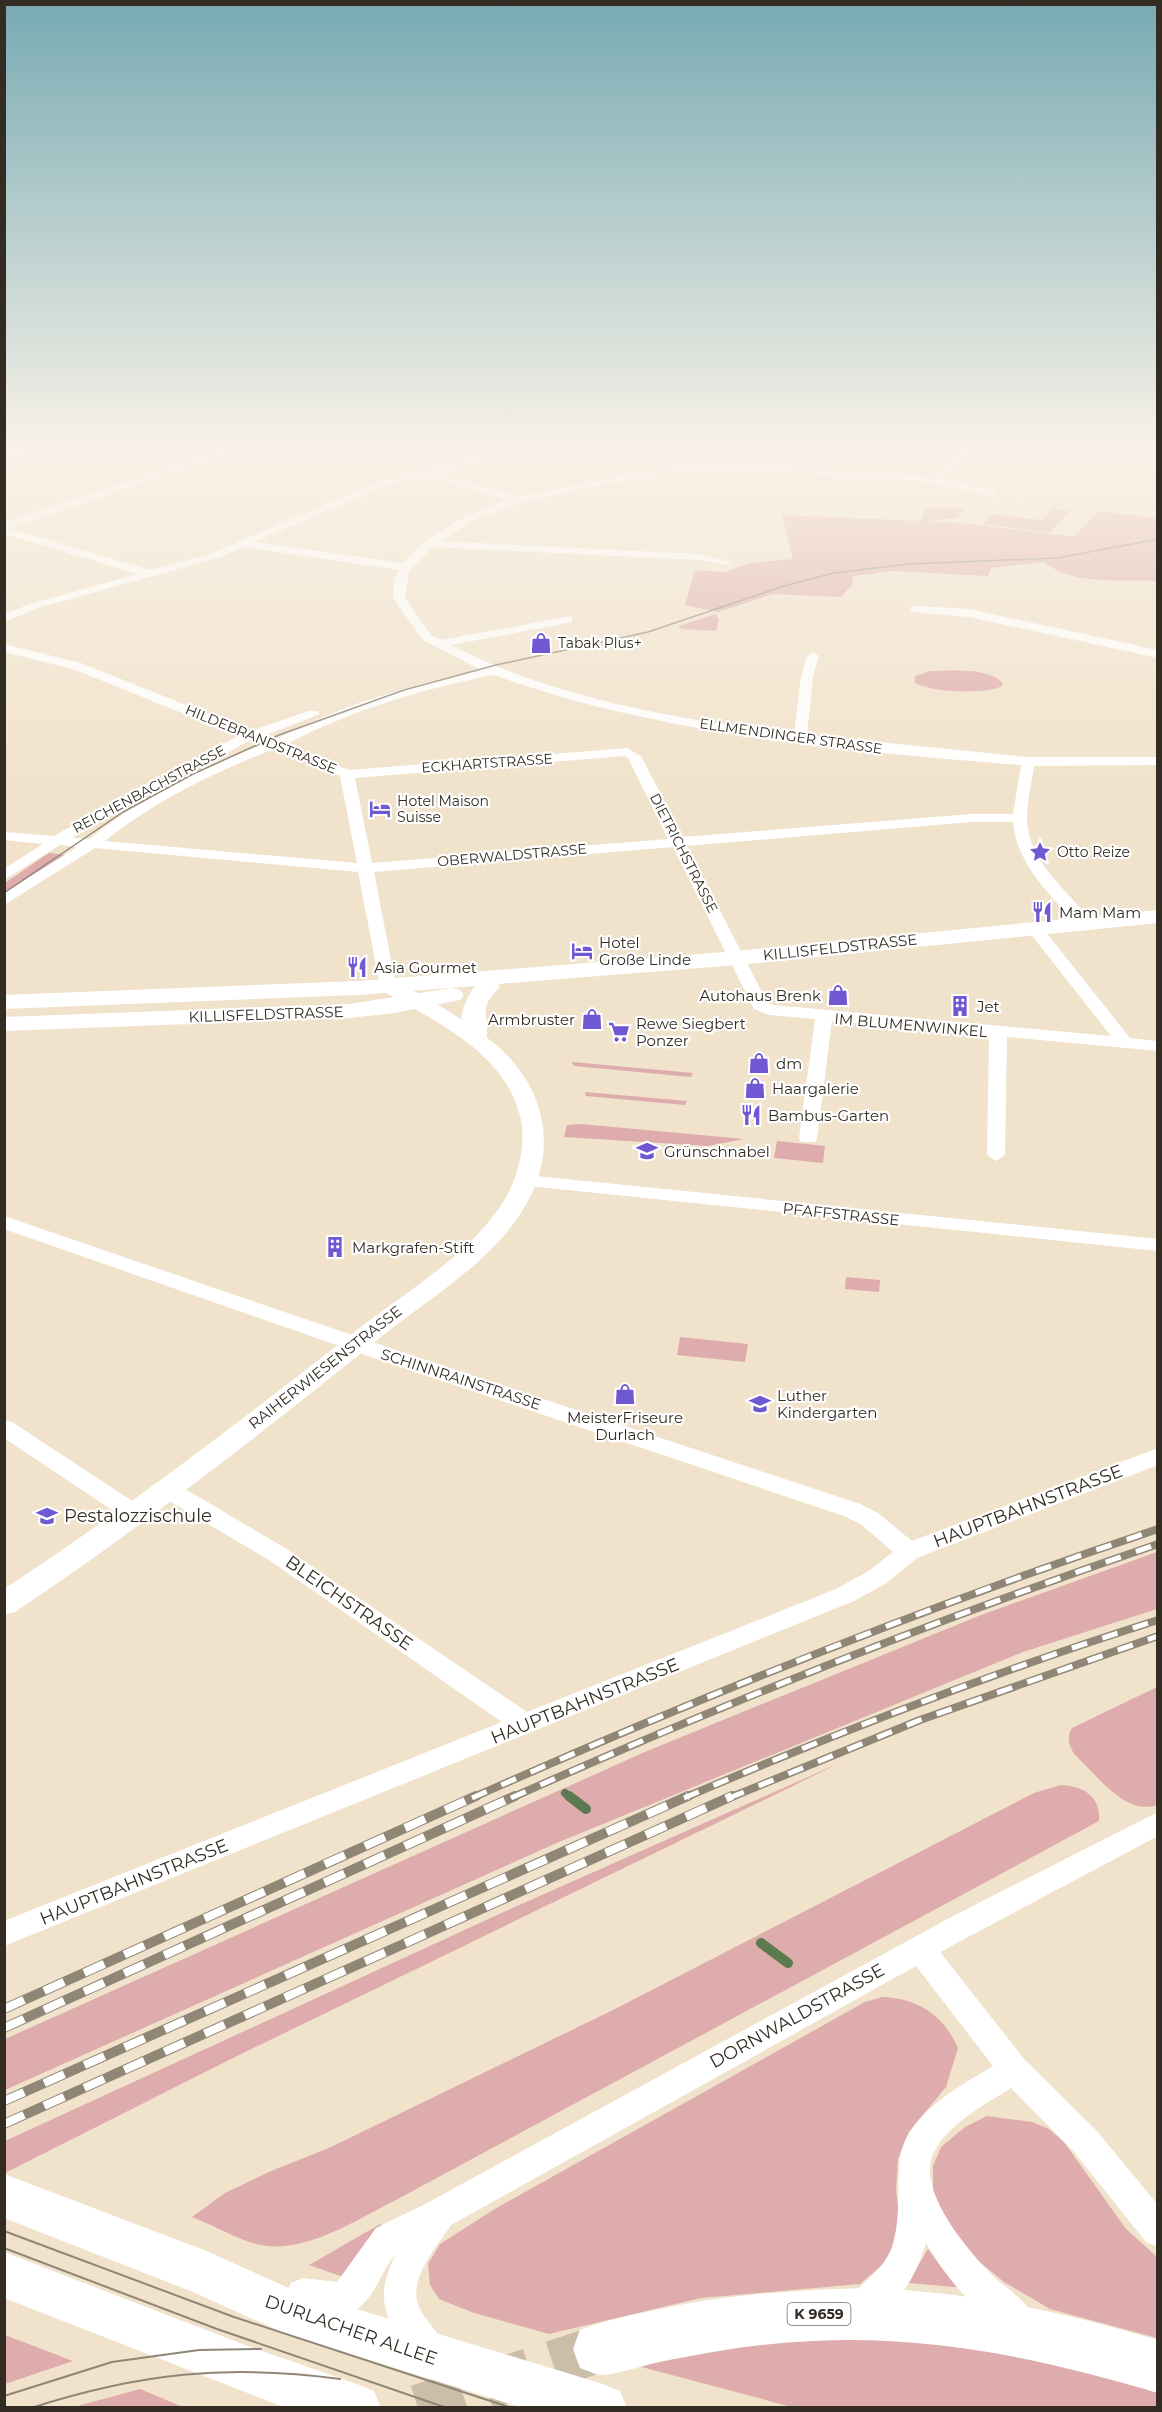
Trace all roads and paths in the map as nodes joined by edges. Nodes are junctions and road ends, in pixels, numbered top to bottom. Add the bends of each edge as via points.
1 (118, 564) edge
2 (188, 564) edge
3 (380, 564) edge
4 (408, 564) edge
5 (404, 567) junction
6 (150, 574) junction
7 (915, 609) dead end
8 (4, 619) edge
9 (568, 619) dead end
10 (437, 644) junction
11 (4, 648) edge
12 (1158, 654) edge
13 (813, 656) dead end
14 (472, 662) junction
15 (495, 671) junction
16 (251, 735) junction
17 (801, 740) junction
18 (276, 744) junction
19 (627, 752) joint
20 (1028, 761) junction
21 (1158, 761) edge
22 (347, 774) junction
23 (1020, 818) junction
24 (4, 836) edge
25 (56, 840) junction
26 (678, 842) junction
27 (93, 843) junction
28 (366, 868) junction
29 (4, 876) edge
30 (4, 900) edge
31 (1158, 916) edge
32 (1084, 923) junction
33 (1034, 928) junction
34 (737, 958) junction
35 (523, 976) junction
36 (488, 986) junction
37 (400, 998) junction
38 (9, 1001) edge
39 (824, 1017) junction
40 (4, 1024) edge
41 (998, 1032) junction
42 (476, 1038) junction
43 (1125, 1044) junction
44 (1158, 1046) edge
45 (504, 1067) junction
46 (808, 1138) dead end
47 (996, 1155) dead end
48 (526, 1181) junction
49 (4, 1222) edge
50 (1158, 1245) edge
51 (357, 1344) junction
52 (4, 1428) edge
53 (1158, 1456) edge
54 (167, 1489) junction
55 (135, 1514) junction
56 (909, 1552) junction
57 (4, 1604) edge
58 (526, 1725) junction
59 (1158, 1823) edge
60 (4, 1934) edge
61 (920, 1949) junction
62 (1014, 2070) junction
63 (916, 2193) junction
64 (4, 2196) edge
65 (440, 2214) junction
66 (1158, 2231) edge
67 (204, 2273) junction
68 (4, 2275) edge
69 (850, 2312) junction
70 (1040, 2333) junction
71 (599, 2349) tunnel mouth
72 (436, 2359) junction
73 (1158, 2367) edge
74 (357, 2408) edge
75 (603, 2408) edge

1 - 6 street
2 - 6 street
3 - 5 street
4 - 5 street
5 - 10 street, ELLMENDINGER STRASSE via 399,601 411,620
6 - 8 street via 37,605
7 - 12 street via 969,613
9 - 10 street
10 - 14 street, ELLMENDINGER STRASSE
11 - 16 street, HILDEBRANDSTRASSE via 77,666
13 - 17 street
14 - 15 street, ELLMENDINGER STRASSE
14 - 16 street, REICHENBACHSTRASSE
15 - 17 street, ELLMENDINGER STRASSE via 645,712
15 - 18 street, REICHENBACHSTRASSE via 445,681 363,708 301,730
16 - 18 street, HILDEBRANDSTRASSE
16 - 25 street, REICHENBACHSTRASSE
17 - 20 street, ELLMENDINGER STRASSE
18 - 22 street, HILDEBRANDSTRASSE
18 - 27 street, REICHENBACHSTRASSE via 225,763 163,795 124,818
19 - 22 street, ECKHARTSTRASSE
19 - 26 street, DIETRICHSTRASSE via 634,756
20 - 21 street, ELLMENDINGER STRASSE
20 - 23 street
22 - 28 street, HILDEBRANDSTRASSE
23 - 26 street, OBERWALDSTRASSE via 971,818
23 - 32 street via 1033,860
24 - 25 street, OBERWALDSTRASSE
25 - 27 street, OBERWALDSTRASSE
25 - 29 street, REICHENBACHSTRASSE
26 - 28 street, OBERWALDSTRASSE
26 - 34 street, DIETRICHSTRASSE
27 - 28 street, OBERWALDSTRASSE
27 - 30 street, REICHENBACHSTRASSE
28 - 37 street, HILDEBRANDSTRASSE
31 - 32 main road, KILLISFELDSTRASSE
32 - 33 main road, KILLISFELDSTRASSE
33 - 34 main road, KILLISFELDSTRASSE
33 - 43 street
34 - 35 main road, KILLISFELDSTRASSE
34 - 39 street, IM BLUMENWINKEL via 760,1005 783,1013
35 - 36 main road, KILLISFELDSTRASSE
35 - 37 main road, KILLISFELDSTRASSE
36 - 37 main road, KILLISFELDSTRASSE
36 - 42 main road via 479,995 472,1015
37 - 38 main road, KILLISFELDSTRASSE via 324,991
37 - 40 main road, KILLISFELDSTRASSE via 349,1011
37 - 42 street, RAIHERWIESENSTRASSE
37 - 45 street, RAIHERWIESENSTRASSE via 402,1014 467,1043
39 - 41 street, IM BLUMENWINKEL
39 - 46 street, IM BLUMENWINKEL
41 - 43 street, IM BLUMENWINKEL
41 - 47 street, IM BLUMENWINKEL
42 - 45 street, RAIHERWIESENSTRASSE
43 - 44 street, IM BLUMENWINKEL
45 - 48 street, RAIHERWIESENSTRASSE via 523,1095 531,1118 532,1148
48 - 50 street, PFAFFSTRASSE
48 - 51 street, RAIHERWIESENSTRASSE via 513,1207 489,1236
49 - 51 street, SCHINNRAINSTRASSE
51 - 54 street, RAIHERWIESENSTRASSE
51 - 56 street, SCHINNRAINSTRASSE via 852,1510 870,1519
52 - 55 street
53 - 56 street, HAUPTBAHNSTRASSE
54 - 55 street, RAIHERWIESENSTRASSE
54 - 58 street, BLEICHSTRASSE via 277,1554
55 - 57 street, RAIHERWIESENSTRASSE
56 - 58 street, HAUPTBAHNSTRASSE via 876,1578 845,1595
58 - 60 street, HAUPTBAHNSTRASSE
59 - 61 street, DORNWALDSTRASSE
61 - 62 street
61 - 65 street, DORNWALDSTRASSE
62 - 63 street via 965,2101 920,2146 913,2169
62 - 66 street via 1084,2141
63 - 69 street via 906,2257 891,2285
63 - 70 street via 936,2232 984,2294
64 - 67 main road, DURLACHER ALLEE
65 - 67 street, DORNWALDSTRASSE via 384,2243 354,2291 335,2301
65 - 72 street via 405,2273 401,2296 408,2320
67 - 72 main road, DURLACHER ALLEE via 286,2312
68 - 74 main road
69 - 70 main road, K 9659 via 932,2315
69 - 71 main road, K 9659 via 742,2320
70 - 73 main road, K 9659
72 - 75 main road, DURLACHER ALLEE

